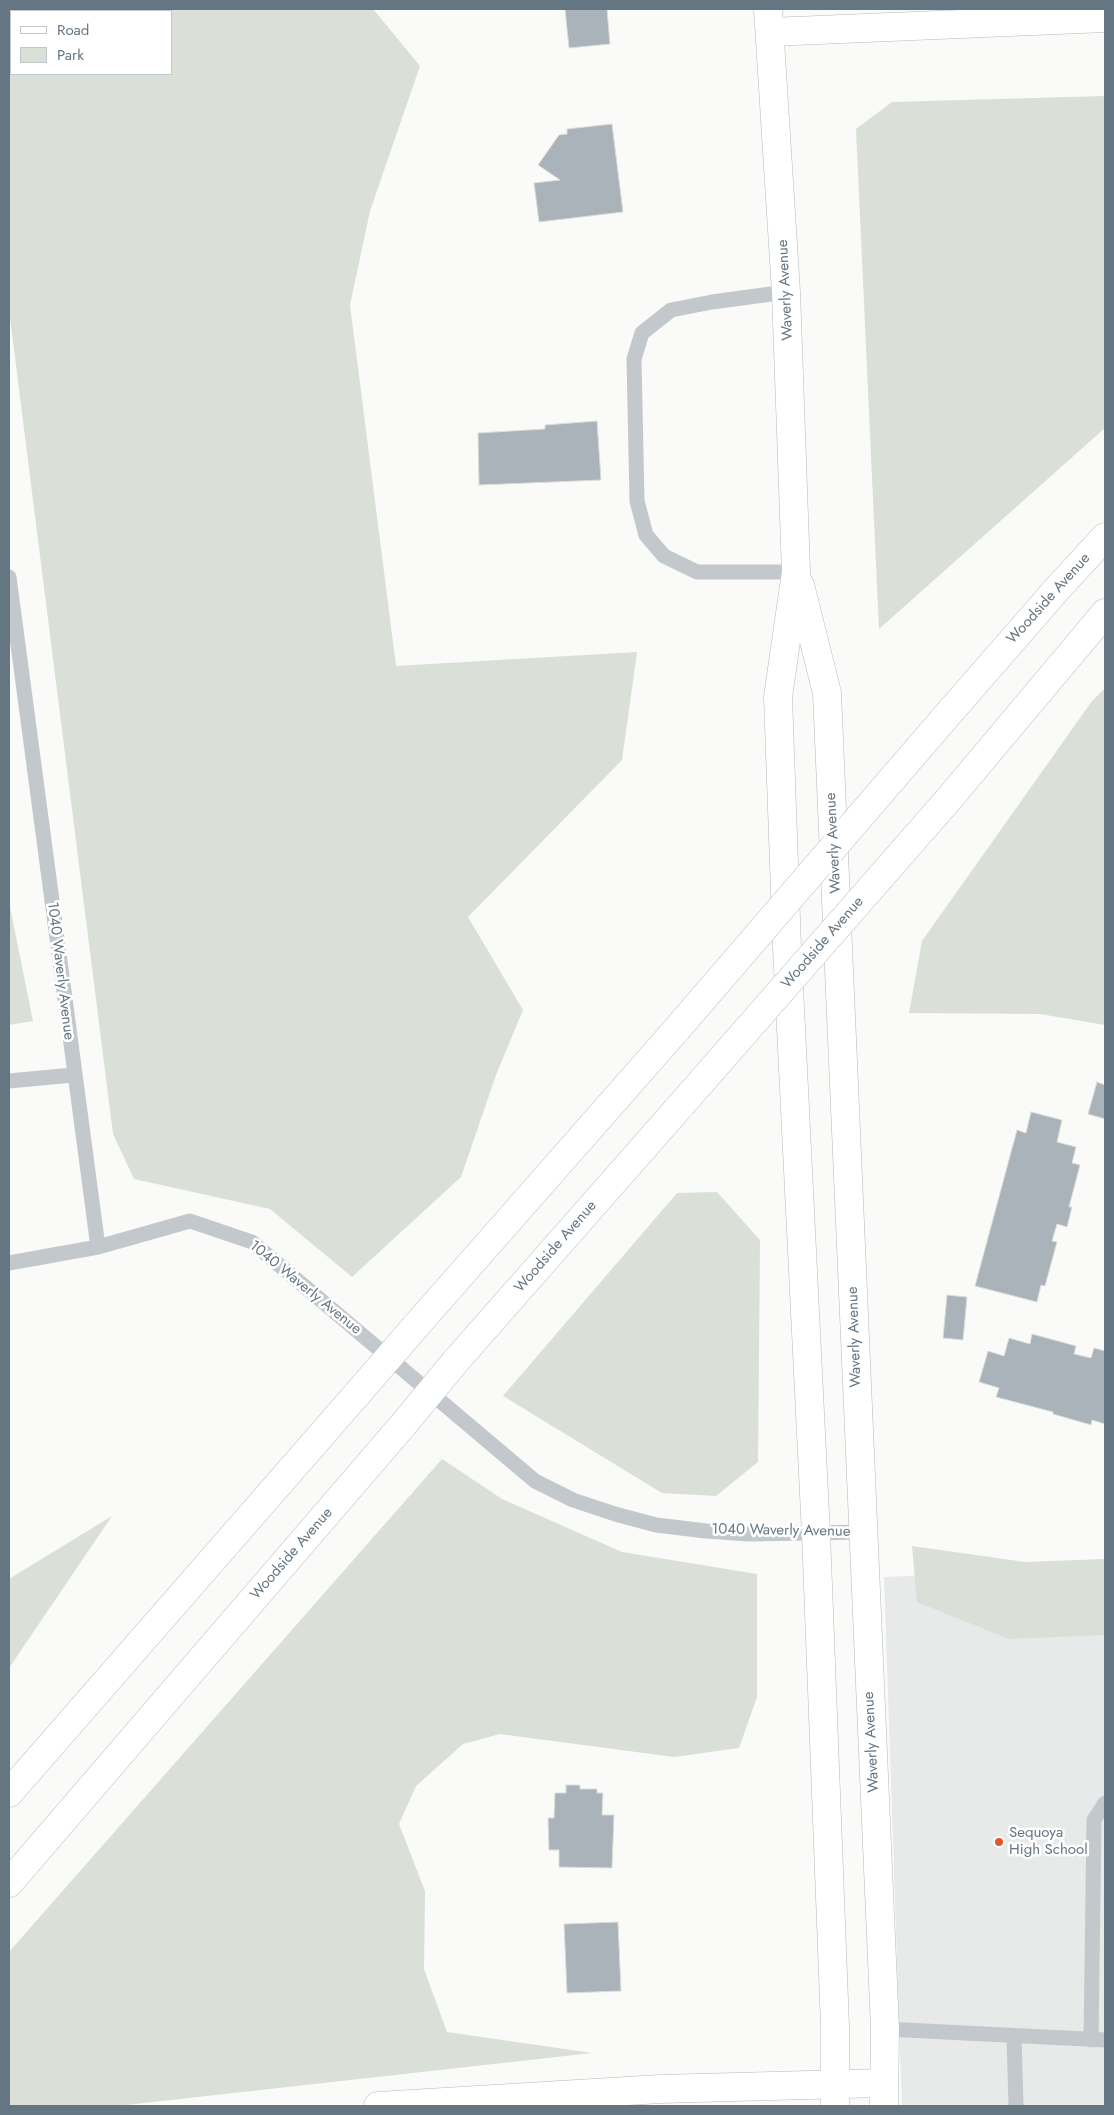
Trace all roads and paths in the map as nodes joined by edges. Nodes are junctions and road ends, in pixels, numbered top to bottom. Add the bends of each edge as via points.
1 (1105, 18) edge
2 (769, 20) edge
3 (786, 292) junction
4 (1105, 537) edge
5 (796, 572) junction
6 (9, 577) edge
7 (10, 593) edge
8 (1105, 613) edge
9 (73, 1075) junction
10 (9, 1082) edge
11 (98, 1247) junction
12 (9, 1263) edge
13 (863, 1532) junction
14 (816, 1534) junction
15 (9, 1793) edge
16 (1105, 1803) edge
17 (9, 1883) edge
18 (885, 2029) junction
19 (1014, 2036) junction
20 (1098, 2040) edge
21 (835, 2095) edge
22 (884, 2095) edge
23 (378, 2106) edge
24 (1016, 2106) edge

1 - 2 main road
2 - 3 main road, Waverly Avenue
3 - 5 main road, Waverly Avenue
3 - 5 lane via 671,310 642,333 634,359 637,502 646,535 664,556 697,572
4 - 15 main road, Woodside Avenue, bridge
5 - 13 main road, Waverly Avenue via 827,693
5 - 14 main road, Waverly Avenue via 778,697
6 - 7 lane, 1040 Waverly Avenue
7 - 9 lane, 1040 Waverly Avenue
8 - 17 main road, Woodside Avenue, bridge via 948,800 455,1362
9 - 10 lane
9 - 11 lane, 1040 Waverly Avenue
11 - 12 lane
11 - 14 lane, 1040 Waverly Avenue via 190,1220 252,1242 535,1481 573,1500 656,1525 749,1534
13 - 14 lane, 1040 Waverly Avenue
13 - 18 main road, Waverly Avenue
14 - 21 main road, Waverly Avenue
16 - 20 lane via 1094,1820
18 - 19 lane
18 - 22 main road, Waverly Avenue
19 - 20 lane
19 - 24 lane
21 - 22 main road
21 - 23 main road via 669,2088

